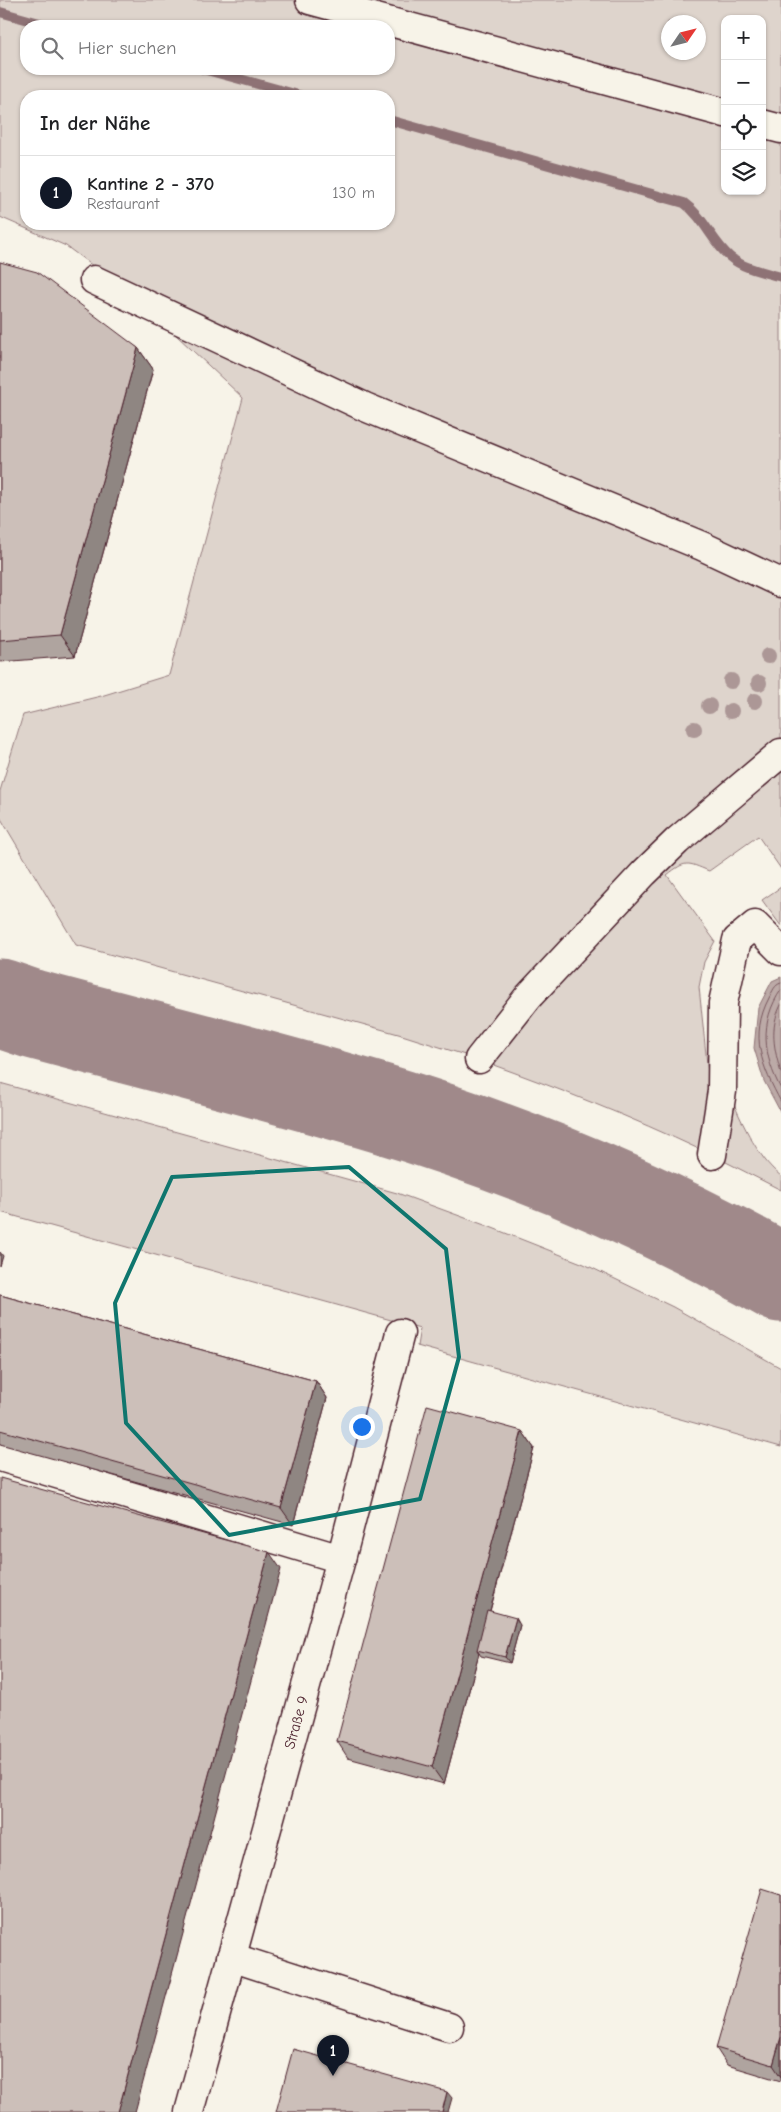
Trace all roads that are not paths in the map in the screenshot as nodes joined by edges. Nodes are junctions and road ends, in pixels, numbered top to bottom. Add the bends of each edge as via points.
1 (310, 0) edge
2 (383, 20) edge
3 (395, 23) edge
4 (721, 113) edge
5 (766, 125) edge
6 (781, 129) edge
7 (94, 280) dead end
8 (781, 583) edge
9 (781, 753) edge
10 (781, 951) edge
11 (479, 1059) dead end
12 (712, 1155) dead end
13 (400, 1334) dead end
14 (0, 1458) edge
15 (341, 1559) junction
16 (231, 1958) junction
17 (449, 2027) dead end
18 (189, 2112) edge

1 - 2 lane
3 - 4 lane
5 - 6 lane
7 - 8 lane via 365,407 702,546
9 - 11 lane via 644,873 528,997
10 - 12 lane via 755,925 737,940 723,1003 722,1091
13 - 15 lane, Straße 9
14 - 15 lane
15 - 16 lane, Straße 9
16 - 17 lane
16 - 18 lane, Straße 9

